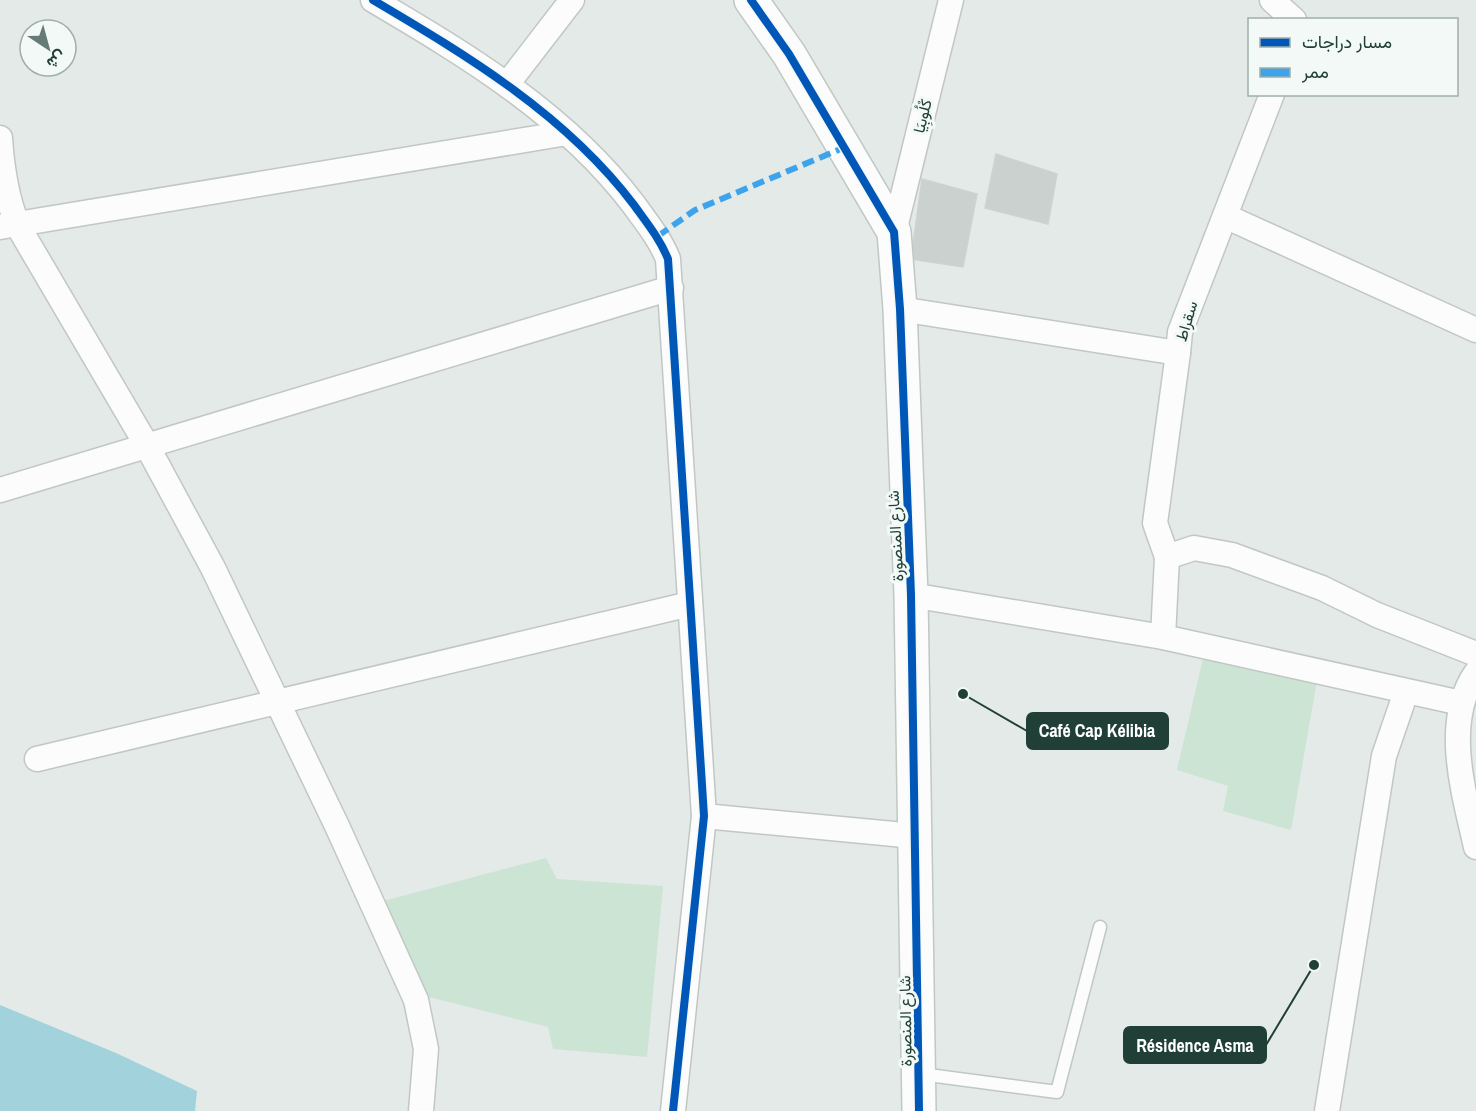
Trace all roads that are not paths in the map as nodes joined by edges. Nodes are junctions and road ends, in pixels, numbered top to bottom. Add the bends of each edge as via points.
1 (373, 0) edge
2 (572, 0) edge
3 (751, 0) edge
4 (951, 0) edge
5 (1272, 0) edge
6 (1292, 18) edge
7 (508, 84) junction
8 (1271, 96) edge
9 (567, 133) junction
10 (0, 138) edge
11 (1225, 216) junction
12 (9, 226) edge
13 (894, 232) junction
14 (671, 288) junction
15 (900, 309) junction
16 (1476, 330) edge
17 (1178, 353) junction
18 (146, 444) junction
19 (0, 490) edge
20 (1167, 558) junction
21 (911, 595) junction
22 (690, 604) junction
23 (1163, 638) junction
24 (1476, 654) edge
25 (1476, 673) edge
26 (1406, 692) junction
27 (275, 700) junction
28 (1461, 703) junction
29 (1468, 742) edge
30 (37, 759) dead end
31 (704, 816) junction
32 (915, 836) junction
33 (1476, 847) edge
34 (1100, 927) dead end
35 (919, 1074) junction
36 (421, 1111) edge
37 (673, 1111) edge
38 (919, 1111) edge
39 (1326, 1111) edge

1 - 7 street
2 - 7 street
3 - 13 street, شارع المنصورة via 789,54
4 - 13 street, كْلُوبِيَا
5 - 6 street
7 - 9 street
8 - 11 street, سقراط
9 - 12 street
9 - 14 street via 619,185 658,236 668,259
10 - 12 street
11 - 16 street
11 - 17 street, سقراط via 1180,332
12 - 18 street
13 - 15 street, شارع المنصورة
14 - 18 street
14 - 22 street
15 - 17 street, سقراط
15 - 21 street, شارع المنصورة
17 - 20 street via 1155,523
18 - 19 street
18 - 27 street via 213,568
20 - 23 street
20 - 24 street via 1194,548 1232,555 1322,588 1377,615
21 - 23 street
21 - 32 street, شارع المنصورة
22 - 27 street
22 - 31 street
23 - 26 street
25 - 28 street
26 - 28 street
26 - 39 street via 1384,756
27 - 30 street
27 - 36 street via 416,1000 426,1049
28 - 29 street
29 - 33 street via 1461,778
31 - 32 street
31 - 37 street
32 - 35 street, شارع المنصورة
34 - 35 lane via 1057,1092
35 - 38 street, شارع المنصورة

